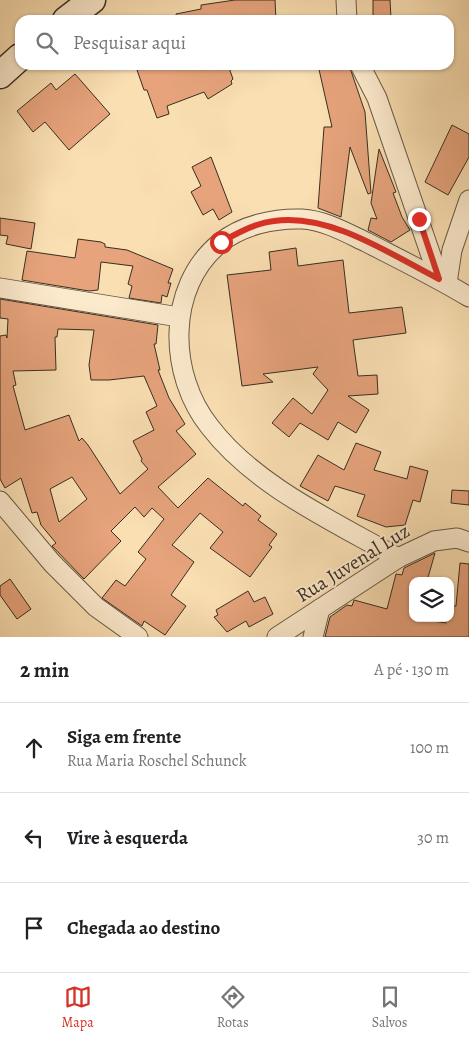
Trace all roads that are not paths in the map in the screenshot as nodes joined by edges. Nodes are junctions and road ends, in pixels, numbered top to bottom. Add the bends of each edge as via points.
1 (91, 0) edge
2 (346, 0) edge
3 (72, 15) edge
4 (347, 15) edge
5 (363, 70) edge
6 (469, 200) edge
7 (443, 281) junction
8 (0, 288) edge
9 (469, 297) edge
10 (179, 317) junction
11 (0, 501) edge
12 (463, 540) edge
13 (398, 558) junction
14 (320, 609) junction
15 (138, 637) edge
16 (276, 637) edge
17 (313, 637) edge

1 - 3 main road
2 - 4 street
5 - 7 street via 377,98
6 - 7 street
7 - 9 street
7 - 10 street via 339,229 304,219 273,221 250,227 221,242 198,267
8 - 10 street
10 - 13 street via 180,361 193,400 209,426 232,453 292,498
11 - 15 street via 52,563 90,601
12 - 13 street, Rua Juvenal Luz via 434,541
13 - 14 street, Rua Juvenal Luz
14 - 16 street, Rua Juvenal Luz
14 - 17 street

